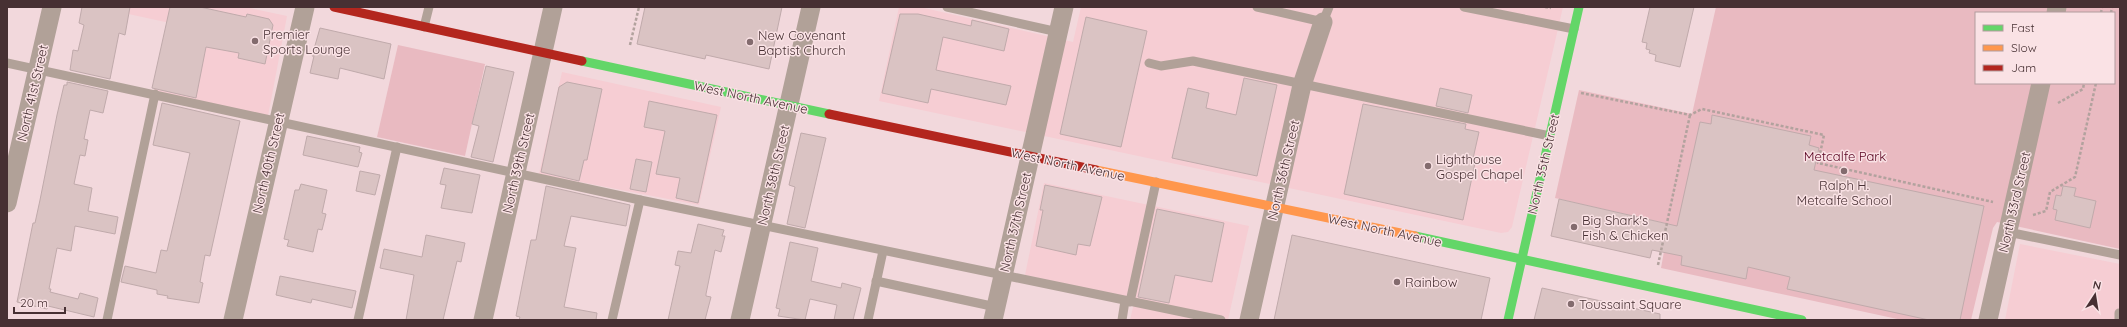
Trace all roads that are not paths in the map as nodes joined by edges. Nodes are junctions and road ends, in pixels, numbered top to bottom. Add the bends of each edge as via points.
1 (52, 7) edge
2 (305, 7) edge
3 (334, 7) edge
4 (429, 7) edge
5 (553, 7) edge
6 (810, 7) edge
7 (947, 7) edge
8 (1064, 7) edge
9 (1257, 7) edge
10 (1464, 7) edge
11 (1513, 7) edge
12 (1579, 7) edge
13 (1275, 9) edge
14 (1326, 14) edge
15 (1511, 16) junction
16 (424, 27) junction
17 (1574, 29) junction
18 (1058, 32) junction
19 (543, 52) junction
20 (7, 63) edge
21 (1149, 64) dead end
22 (38, 69) junction
23 (2041, 84) edge
24 (1302, 85) junction
25 (155, 94) junction
26 (788, 105) junction
27 (278, 122) junction
28 (1550, 136) junction
29 (397, 147) junction
30 (1030, 157) junction
31 (516, 173) junction
32 (1156, 182) junction
33 (640, 200) junction
34 (7, 203) edge
35 (1274, 206) junction
36 (762, 226) junction
37 (2008, 232) junction
38 (883, 251) junction
39 (2120, 255) edge
40 (1522, 260) junction
41 (1003, 276) junction
42 (876, 281) junction
43 (1127, 302) junction
44 (995, 314) edge
45 (1766, 316) edge
46 (107, 320) edge
47 (233, 320) edge
48 (358, 320) edge
49 (483, 320) edge
50 (612, 320) edge
51 (740, 320) edge
52 (868, 320) edge
53 (1122, 320) edge
54 (1221, 320) edge
55 (1249, 320) edge
56 (1508, 320) edge
57 (1802, 320) edge
58 (1988, 320) edge

1 - 22 street, North 41st Street
2 - 27 street, North 40th Street
3 - 16 main road, West North Avenue
4 - 16 lane
5 - 19 street, North 39th Street
6 - 26 street, North 38th Street
7 - 18 lane
8 - 18 street, North 37th Street
9 - 13 lane
10 - 15 lane
11 - 15 lane
12 - 17 main road, North 35th Street
13 - 14 lane
14 - 24 street, North 36th Street
15 - 17 lane
16 - 19 main road, West North Avenue
17 - 28 main road, North 35th Street
18 - 30 street, North 37th Street
19 - 26 main road, West North Avenue
19 - 31 street, North 39th Street
20 - 22 lane
21 - 24 lane via 1161,66 1193,61
22 - 25 lane
22 - 34 street, North 41st Street
23 - 37 street, North 33rd Street
24 - 28 lane
24 - 35 street, North 36th Street
25 - 27 lane
25 - 46 lane
26 - 30 main road, West North Avenue
26 - 36 street, North 38th Street
27 - 29 lane
27 - 47 street, North 40th Street
28 - 40 main road, North 35th Street
29 - 31 lane
29 - 48 lane
30 - 32 main road, West North Avenue
30 - 41 street, North 37th Street
31 - 33 lane
31 - 49 street, North 39th Street
32 - 35 main road, West North Avenue
32 - 43 lane
33 - 36 lane
33 - 50 lane
35 - 40 main road, West North Avenue
35 - 55 street, North 36th Street
36 - 38 lane
36 - 51 street, North 38th Street
37 - 39 lane
37 - 58 street, North 33rd Street
38 - 41 lane
38 - 42 lane
40 - 45 main road, West North Avenue
40 - 56 main road, North 35th Street
41 - 43 lane
41 - 44 street, North 37th Street
42 - 44 lane
42 - 52 lane
43 - 53 lane
43 - 54 lane
45 - 57 main road, West North Avenue

